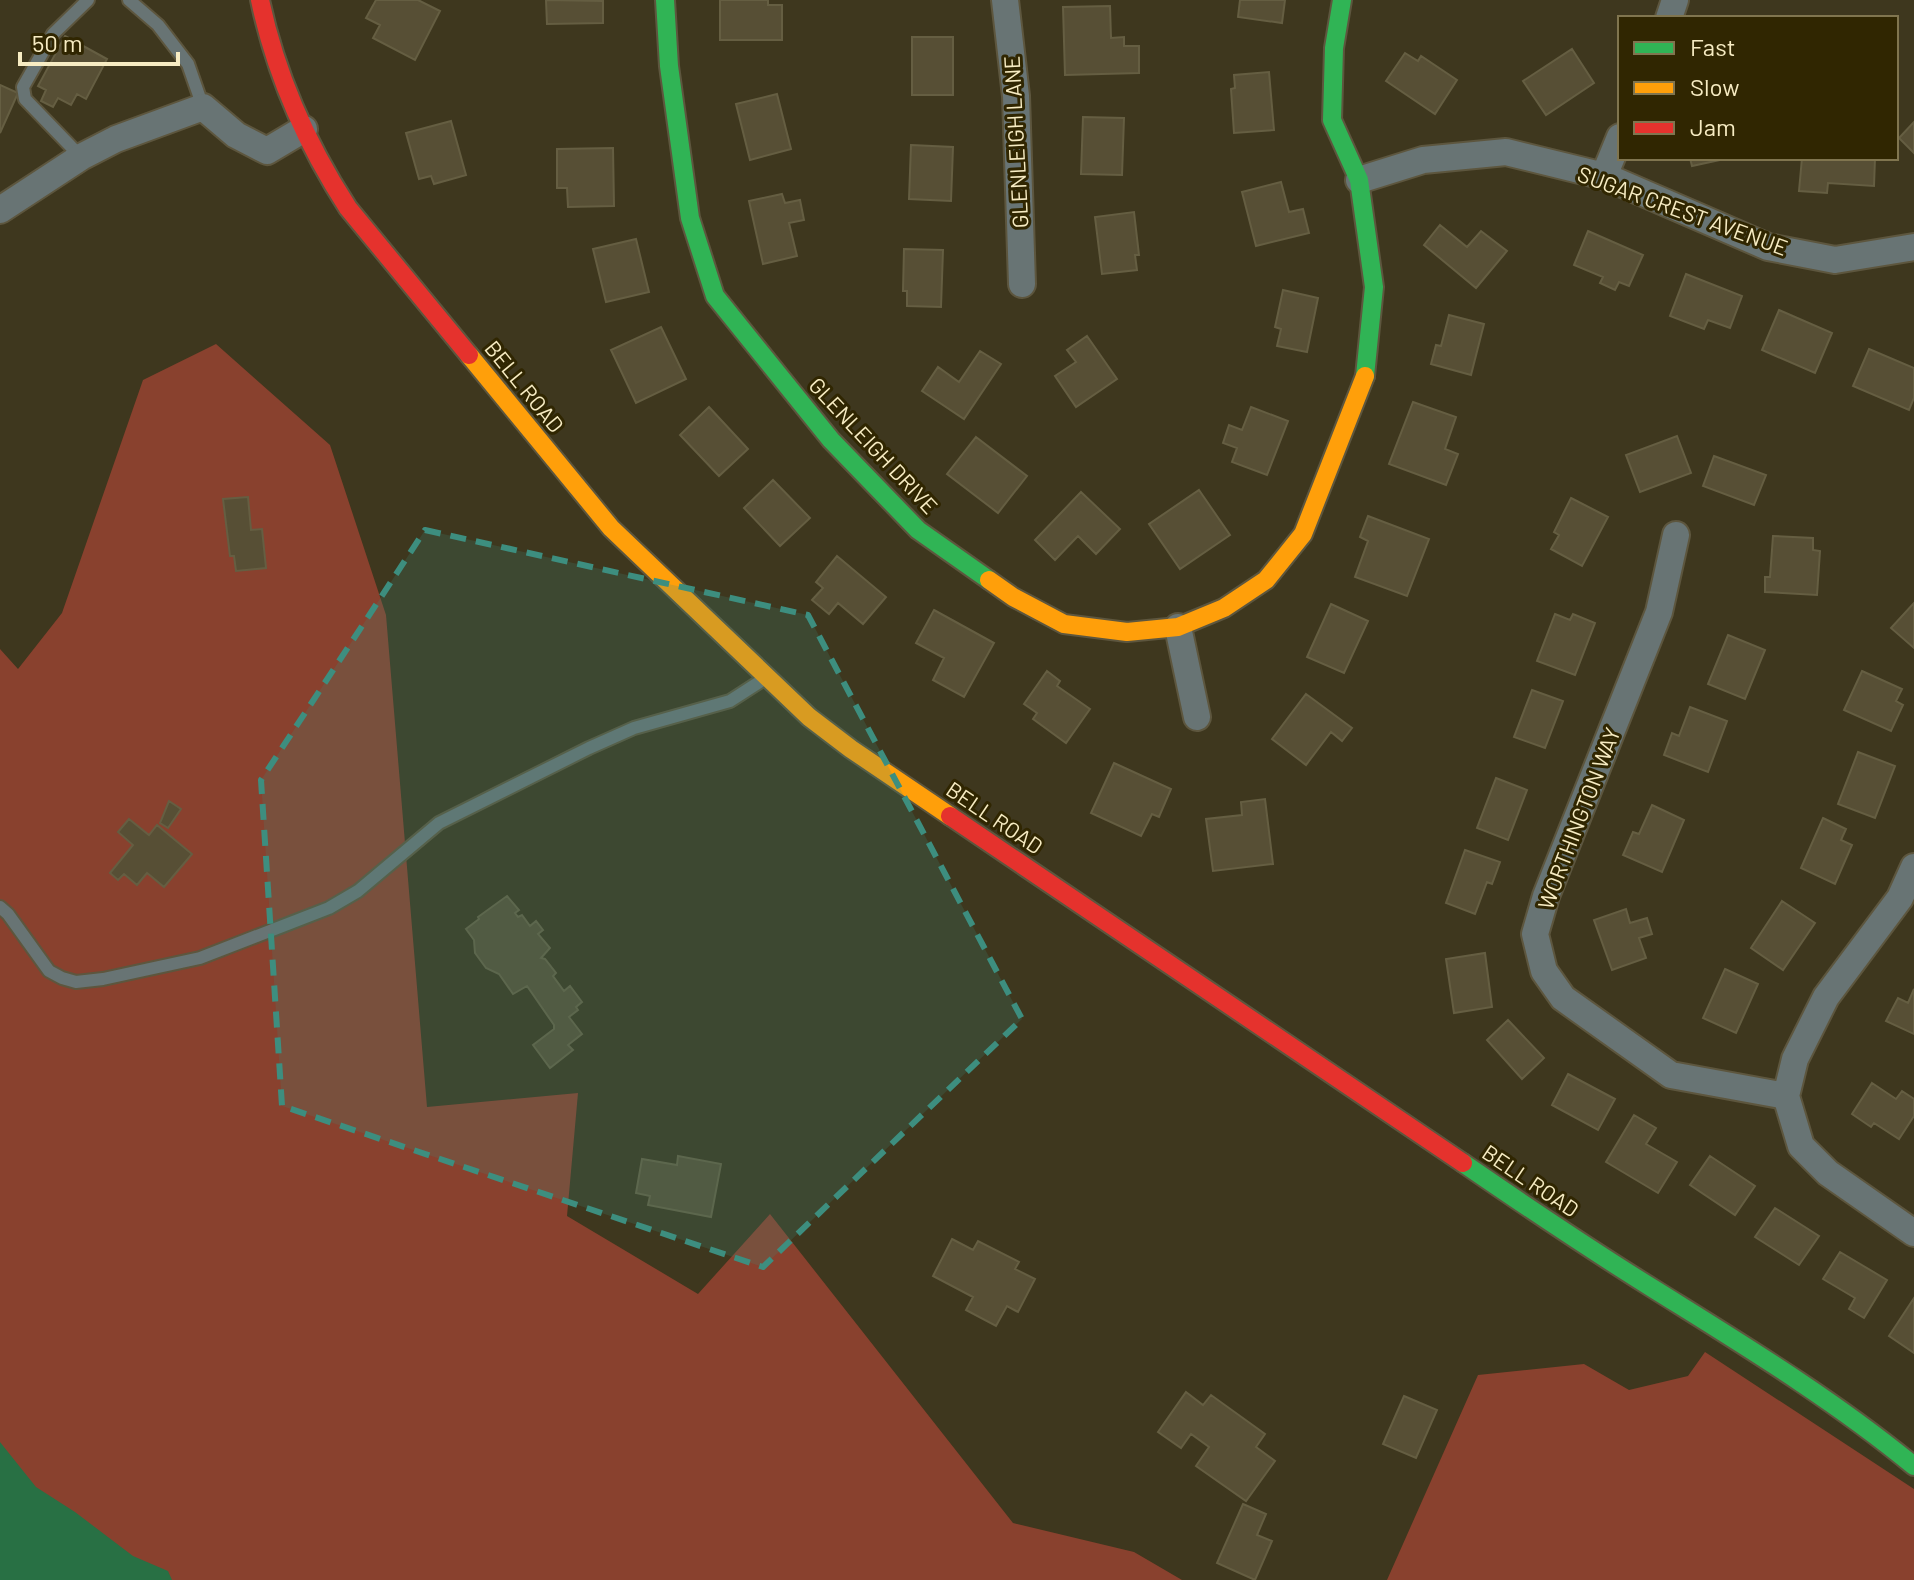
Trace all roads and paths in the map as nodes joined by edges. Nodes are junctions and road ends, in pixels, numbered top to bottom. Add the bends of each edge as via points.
1 (88, 0) edge
2 (129, 0) edge
3 (260, 0) edge
4 (665, 0) edge
5 (1005, 0) edge
6 (1342, 0) edge
7 (203, 107) junction
8 (304, 129) junction
9 (1618, 142) edge
10 (81, 157) junction
11 (1604, 176) junction
12 (1359, 180) junction
13 (0, 210) edge
14 (1914, 247) edge
15 (1022, 284) dead end
16 (1676, 535) dead end
17 (1178, 627) junction
18 (767, 677) junction
19 (1197, 717) dead end
20 (1914, 867) edge
21 (0, 907) edge
22 (1786, 1096) junction
23 (1914, 1233) edge
24 (1914, 1466) edge

1 - 10 lane via 53,34 23,87 25,99
2 - 7 lane via 158,25 188,64
3 - 8 street, BELL ROAD via 281,78
4 - 17 street, GLENLEIGH DRIVE via 690,218 715,296 831,440 918,530 1013,597 1064,624 1127,632
5 - 15 street, GLENLEIGH LANE via 1016,96
6 - 12 street, GLENLEIGH DRIVE via 1332,120
7 - 8 street via 236,135 267,151
7 - 10 street
8 - 18 street, BELL ROAD via 321,168 348,208 611,528
9 - 11 street
10 - 13 street
11 - 12 street, SUGAR CREST AVENUE via 1506,152 1423,160
11 - 14 street, SUGAR CREST AVENUE via 1768,247 1835,260
12 - 17 street, GLENLEIGH DRIVE via 1374,287 1368,370 1303,534 1266,580 1224,608
16 - 22 street, WORTHINGTON WAY via 1659,612 1535,934 1544,971 1563,998 1671,1075
17 - 19 street
18 - 21 lane via 730,701 634,728 589,748 439,823 358,891 329,908 200,958 76,982 49,971
18 - 24 street, BELL ROAD via 851,749 1587,1247 1803,1383
20 - 22 street via 1900,898 1826,997 1795,1059
22 - 23 street via 1801,1146 1828,1173

